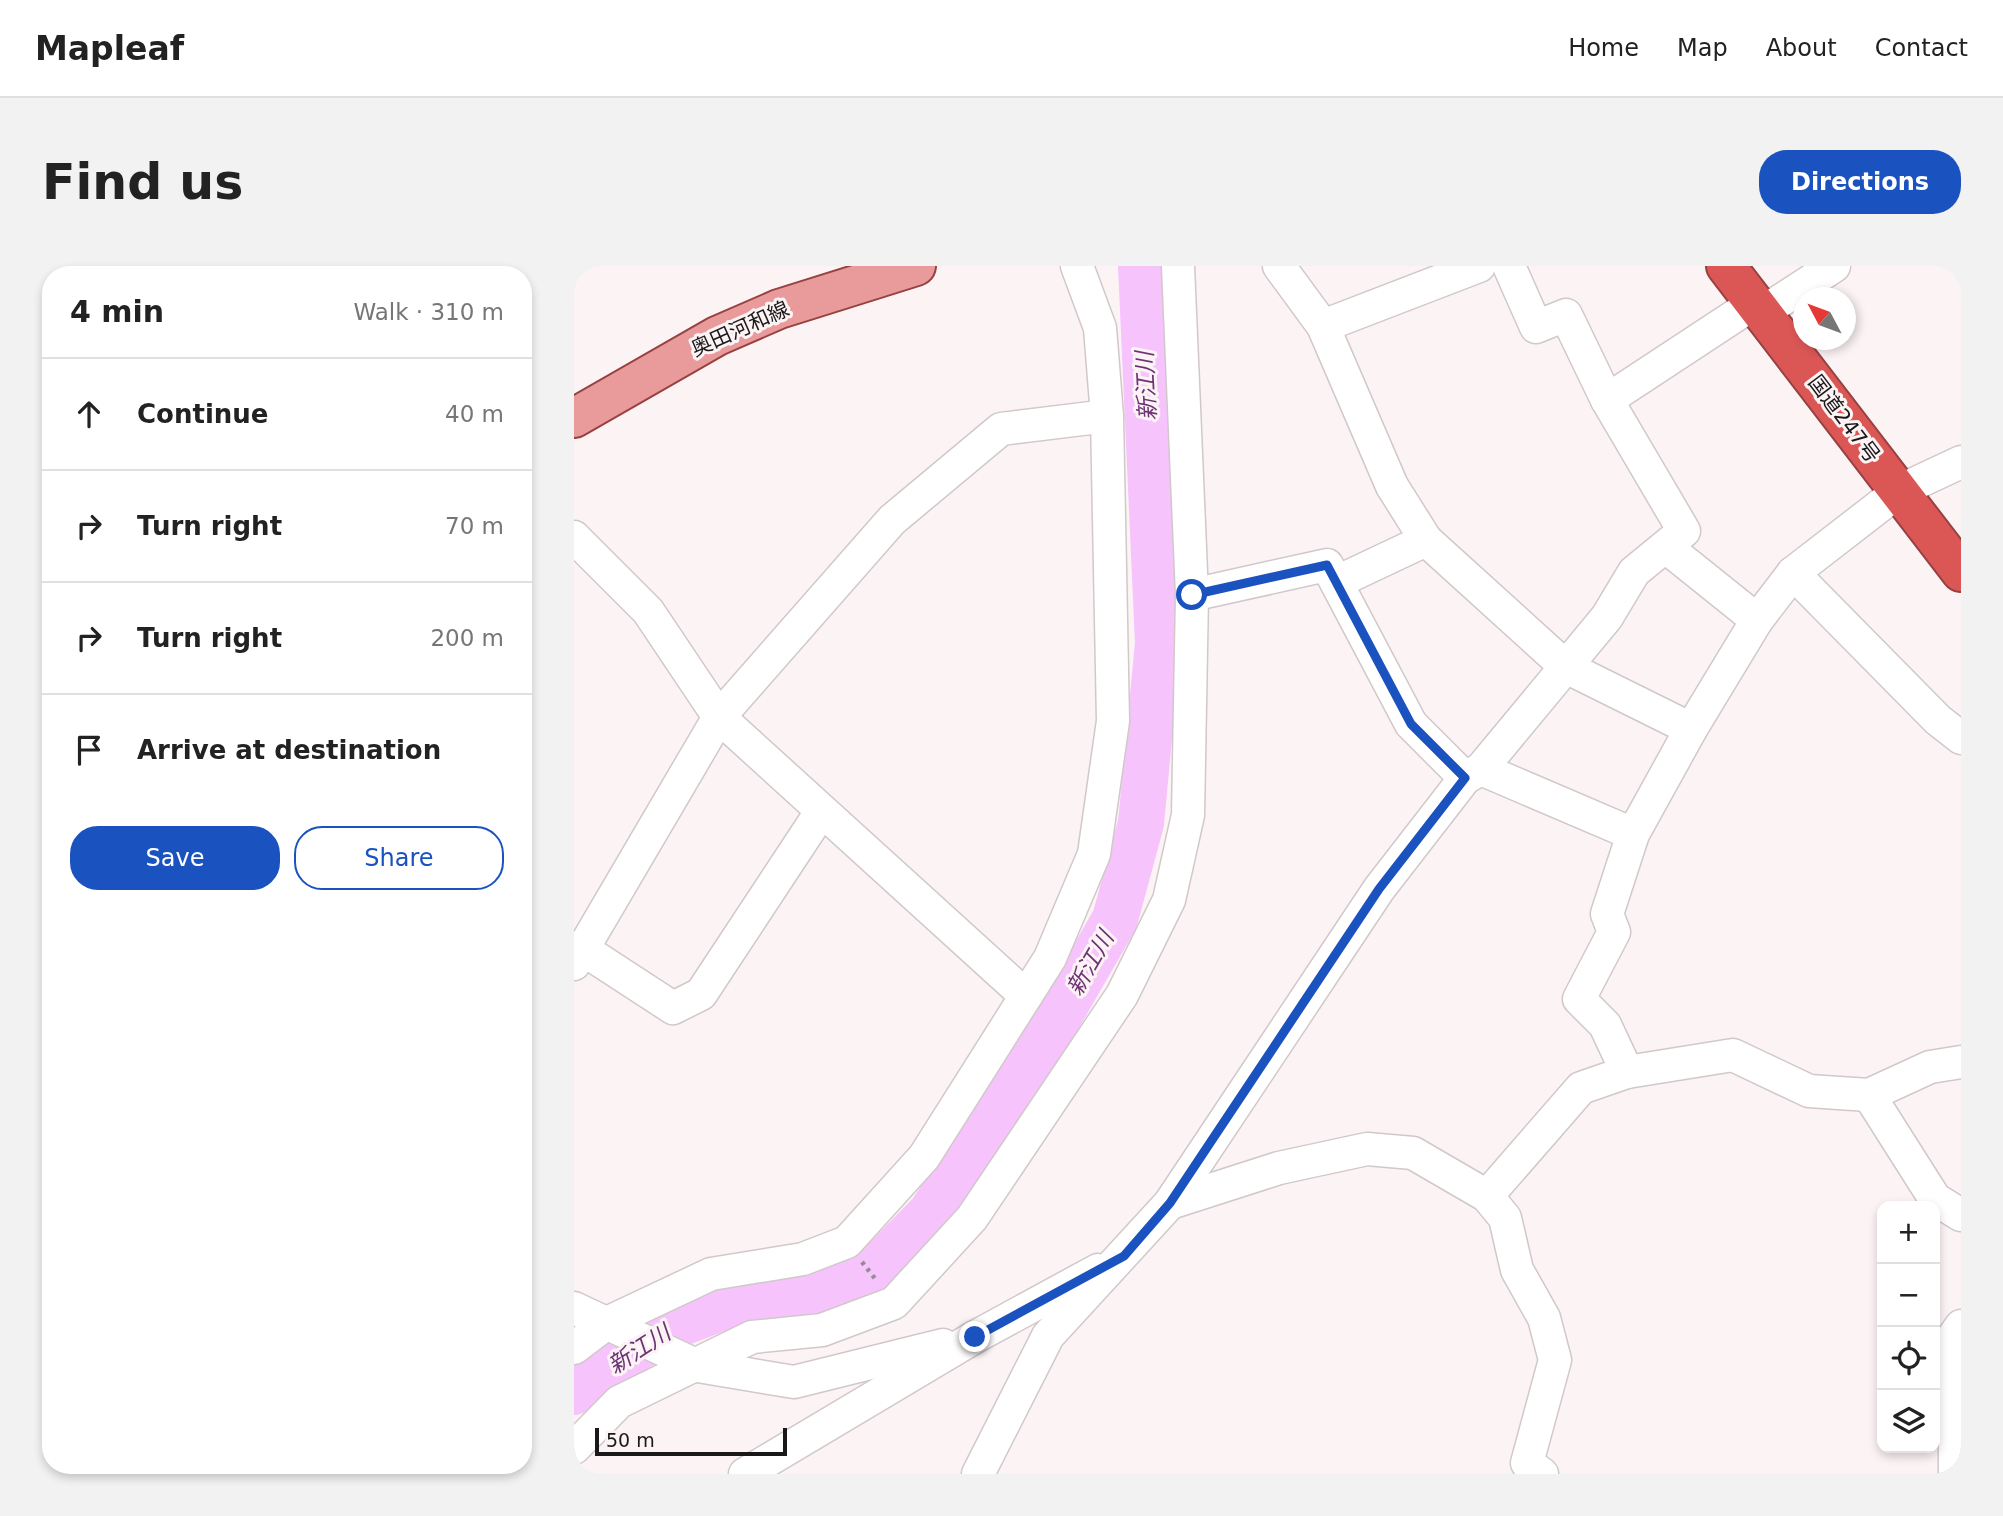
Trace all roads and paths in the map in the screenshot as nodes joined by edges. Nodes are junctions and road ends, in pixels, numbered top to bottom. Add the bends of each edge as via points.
1 (916, 266) edge
2 (1077, 266) edge
3 (1178, 266) edge
4 (1279, 266) edge
5 (1479, 266) edge
6 (1509, 266) edge
7 (1726, 266) edge
8 (1834, 266) edge
9 (1760, 307) junction
10 (1323, 326) junction
11 (1607, 400) junction
12 (1107, 416) junction
13 (574, 418) edge
14 (1961, 462) edge
15 (1899, 491) junction
16 (574, 537) edge
17 (1426, 540) junction
18 (1666, 547) junction
19 (1961, 572) edge
20 (1793, 573) junction
21 (1337, 582) junction
22 (1192, 595) junction
23 (1757, 620) junction
24 (1566, 667) junction
25 (719, 717) junction
26 (1691, 729) junction
27 (1961, 738) edge
28 (1473, 774) junction
29 (821, 812) junction
30 (1633, 834) junction
31 (579, 957) edge
32 (1026, 996) junction
33 (1961, 1062) edge
34 (1627, 1072) junction
35 (1869, 1095) junction
36 (1487, 1196) junction
37 (1170, 1203) junction
38 (1961, 1215) edge
39 (847, 1242) junction
40 (1124, 1256) junction
41 (894, 1303) junction
42 (574, 1308) edge
43 (607, 1323) junction
44 (1961, 1326) edge
45 (975, 1337) junction
46 (574, 1348) edge
47 (687, 1361) junction
48 (574, 1448) edge
49 (745, 1474) edge
50 (978, 1474) edge
51 (1542, 1474) edge
52 (1955, 1474) edge

1 - 13 main road, 奥田河和線 via 779,309 717,336
2 - 12 street via 1100,328
3 - 22 street
4 - 10 street
5 - 10 street
6 - 11 street via 1536,327 1566,315
7 - 9 highway, 国道247号
8 - 9 street
9 - 11 street
9 - 15 highway, 国道247号
10 - 17 street via 1392,486
11 - 18 street via 1684,531
12 - 25 street via 1001,429 891,520
12 - 32 street via 1113,721 1094,854 1050,958
14 - 15 street
15 - 19 highway, 国道247号
15 - 20 street
16 - 25 street via 648,611
17 - 21 street
17 - 24 street
18 - 23 street
18 - 24 street via 1634,572 1607,617
20 - 23 street
20 - 27 street
21 - 22 street via 1327,565
21 - 28 street via 1411,724
22 - 41 street via 1188,815 1169,900 1122,995 972,1218
23 - 26 street
24 - 26 street
24 - 28 street
25 - 29 street
25 - 31 street
26 - 30 street
28 - 30 street
28 - 37 street via 1379,889
29 - 31 street via 701,995 673,1008
29 - 32 street
30 - 34 street via 1607,914 1614,932 1578,999 1605,1025
32 - 39 street via 925,1157
33 - 35 street via 1930,1067
34 - 35 street via 1733,1055 1809,1091
34 - 36 street via 1581,1088
35 - 38 street via 1935,1199
36 - 37 street via 1413,1153 1367,1149 1279,1168
36 - 51 street via 1505,1218 1517,1270 1544,1318 1555,1360 1527,1463
37 - 40 street
39 - 41 path
39 - 43 street via 803,1259 711,1274
40 - 45 street
40 - 50 street via 1048,1336
41 - 47 street via 822,1330 752,1337
42 - 43 street
43 - 46 street
43 - 47 street
44 - 52 street via 1954,1336
45 - 47 street via 794,1382
45 - 49 street
47 - 48 street via 619,1402

